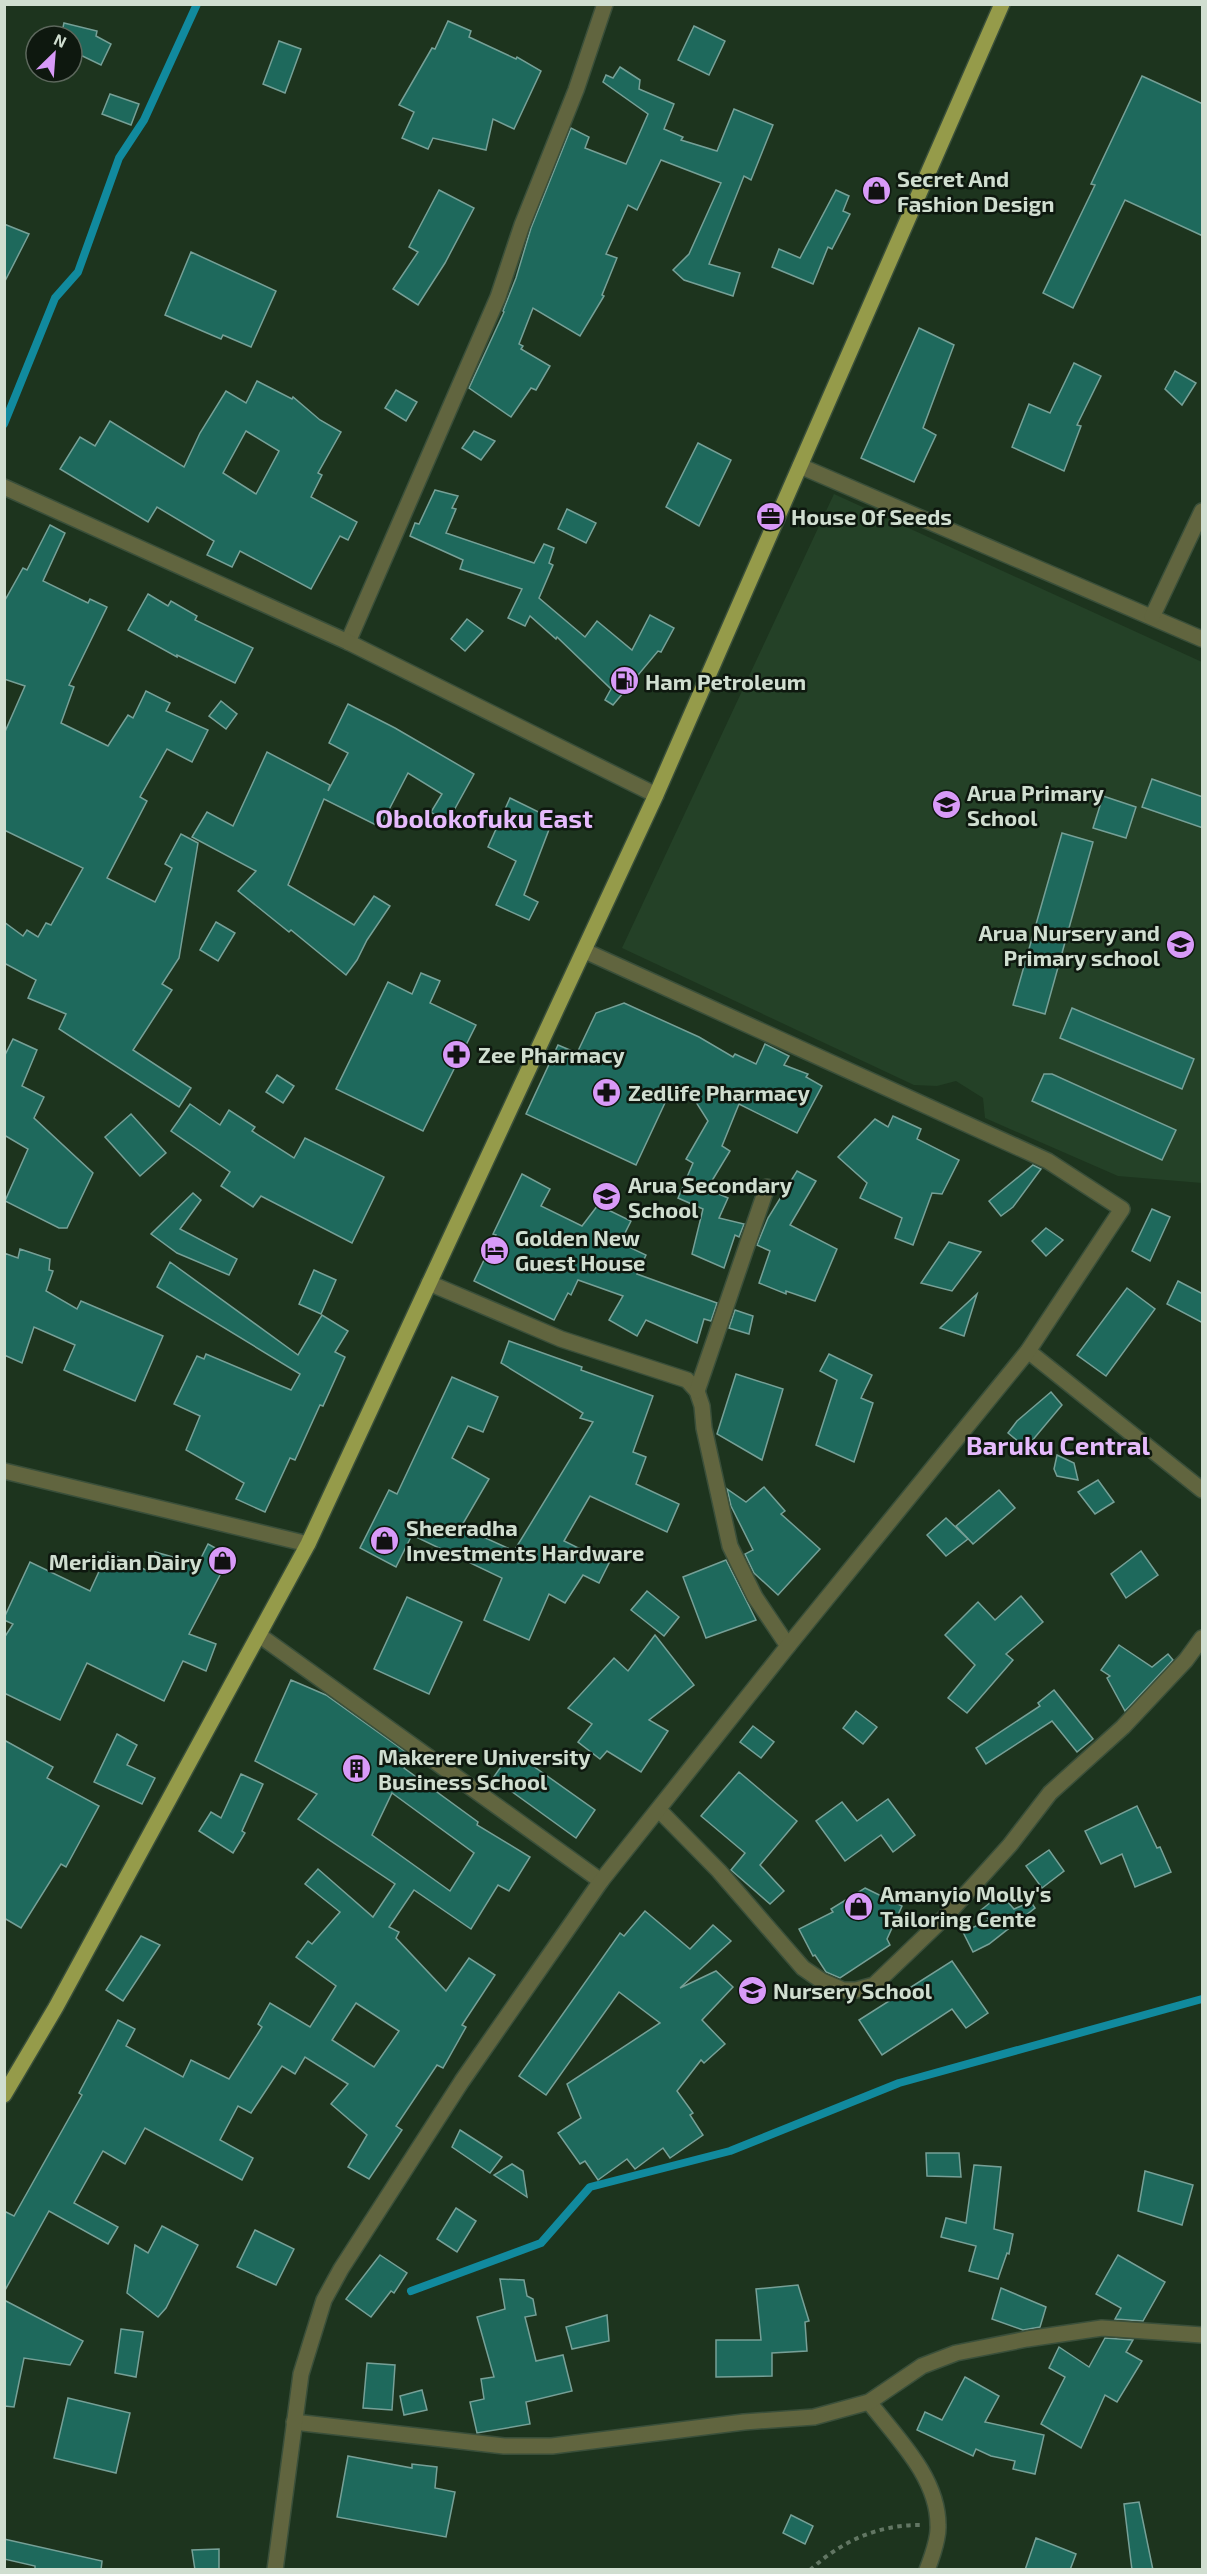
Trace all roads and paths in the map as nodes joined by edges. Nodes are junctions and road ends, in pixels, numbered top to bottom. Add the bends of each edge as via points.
1 (605, 4) edge
2 (1002, 4) edge
3 (801, 466) junction
4 (4, 488) edge
5 (1203, 511) edge
6 (1152, 617) junction
7 (1203, 639) edge
8 (348, 642) junction
9 (656, 795) junction
10 (585, 951) junction
11 (767, 1187) dead end
12 (429, 1282) junction
13 (1028, 1351) junction
14 (697, 1391) junction
15 (4, 1471) edge
16 (1203, 1490) edge
17 (308, 1544) junction
18 (259, 1635) junction
19 (1203, 1638) edge
20 (788, 1646) junction
21 (659, 1810) junction
22 (601, 1881) junction
23 (4, 2095) edge
24 (1203, 2336) edge
25 (869, 2402) junction
26 (294, 2422) junction
27 (939, 2525) junction
28 (275, 2570) edge
29 (810, 2570) edge
30 (927, 2570) edge

1 - 8 street via 498,297
2 - 3 main road
3 - 6 street
3 - 9 main road
4 - 8 street
5 - 6 street
6 - 7 street
8 - 9 street
9 - 10 main road
10 - 12 main road
10 - 13 street via 1048,1161 1122,1209
11 - 14 street
12 - 14 street via 561,1339 687,1380
12 - 17 main road
13 - 16 street
13 - 20 street
14 - 20 street via 729,1546 755,1597
15 - 17 street
17 - 18 main road
18 - 22 street
18 - 23 main road
19 - 21 street via 1123,1727 1050,1793 1010,1845 946,1916 874,1985 843,1990 804,1968
20 - 21 street
21 - 22 street
22 - 26 street via 462,2081 341,2270 324,2300 311,2336
24 - 25 street via 1102,2328 956,2352 922,2366
25 - 26 street via 814,2416 552,2446 504,2446
25 - 27 street via 925,2475
26 - 28 street
27 - 29 path via 900,2525 854,2537 830,2551
27 - 30 street

